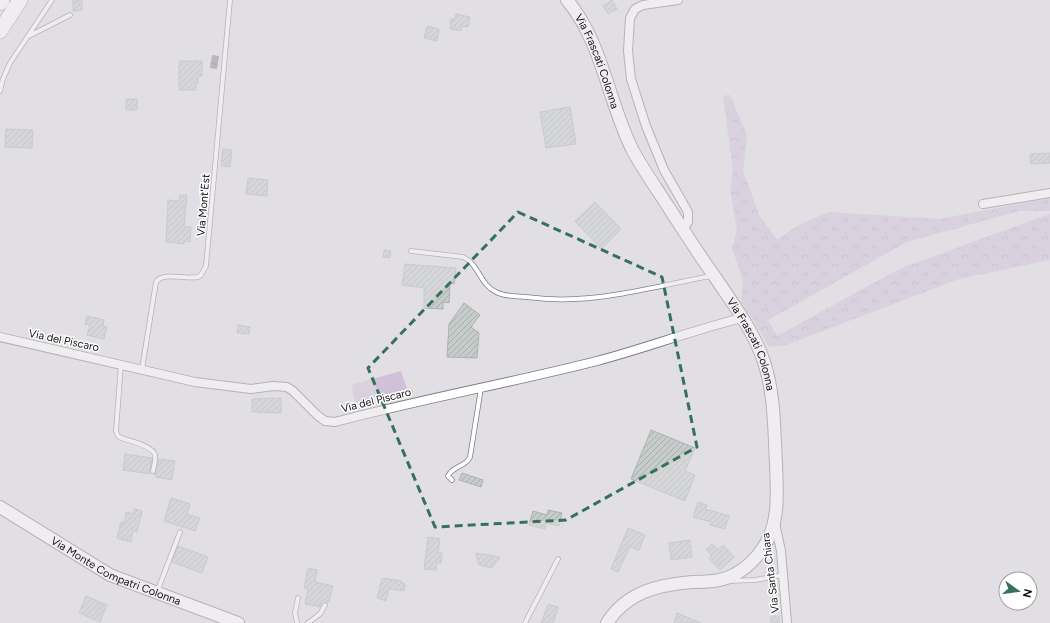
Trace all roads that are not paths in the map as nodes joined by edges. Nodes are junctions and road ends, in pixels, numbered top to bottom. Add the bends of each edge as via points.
1 (2, 0) edge
2 (20, 0) edge
3 (52, 0) edge
4 (230, 0) edge
5 (567, 0) edge
6 (678, 0) edge
7 (0, 3) edge
8 (70, 14) dead end
9 (0, 31) edge
10 (28, 37) junction
11 (0, 91) edge
12 (1050, 193) edge
13 (983, 204) dead end
14 (683, 230) junction
15 (410, 251) dead end
16 (713, 275) junction
17 (742, 318) junction
18 (0, 337) edge
19 (121, 364) junction
20 (142, 369) junction
21 (481, 387) junction
22 (153, 471) dead end
23 (452, 480) dead end
24 (0, 507) edge
25 (775, 520) junction
26 (180, 532) dead end
27 (558, 559) dead end
28 (783, 575) junction
29 (716, 581) junction
30 (156, 593) junction
31 (298, 598) dead end
32 (325, 605) dead end
33 (238, 623) edge
34 (297, 623) edge
35 (308, 623) edge
36 (525, 623) edge
37 (607, 623) edge
38 (787, 623) edge

1 - 7 highway
2 - 9 highway
3 - 10 lane
4 - 20 lane, Via Mont'Est via 206,266 198,277 164,276 156,282
5 - 14 street, Via Frascati Colonna via 592,41 631,147
6 - 14 street via 643,5 633,10 630,18 628,51 631,79 646,126 664,170 688,212 688,222
8 - 10 lane
10 - 11 lane via 6,71
12 - 13 street
14 - 16 street, Via Frascati Colonna
15 - 16 lane via 463,257 470,261 486,284 496,293 543,299 574,300
16 - 17 street, Via Frascati Colonna
17 - 21 street, Via del Piscaro via 624,354
17 - 25 street, Via Frascati Colonna via 760,350 772,393
18 - 19 street, Via del Piscaro
19 - 20 street, Via del Piscaro
19 - 22 lane via 116,431 121,438 153,450
20 - 21 street, Via del Piscaro via 194,382 251,389 287,387 326,421 335,422
21 - 23 lane via 470,457 450,472 448,476
24 - 30 street, Via Monte Compatri Colonna via 105,572
25 - 28 street, Via Santa Chiara
25 - 29 street, Via Frascati Colonna via 768,540 756,557 732,576
26 - 30 lane
27 - 36 lane
28 - 29 lane via 749,581
28 - 38 street, Via Santa Chiara
29 - 37 street, Via Frascati Colonna via 670,585 645,591 625,603
30 - 33 street, Via Monte Compatri Colonna via 213,616
31 - 34 lane via 295,613
32 - 35 lane via 320,614

